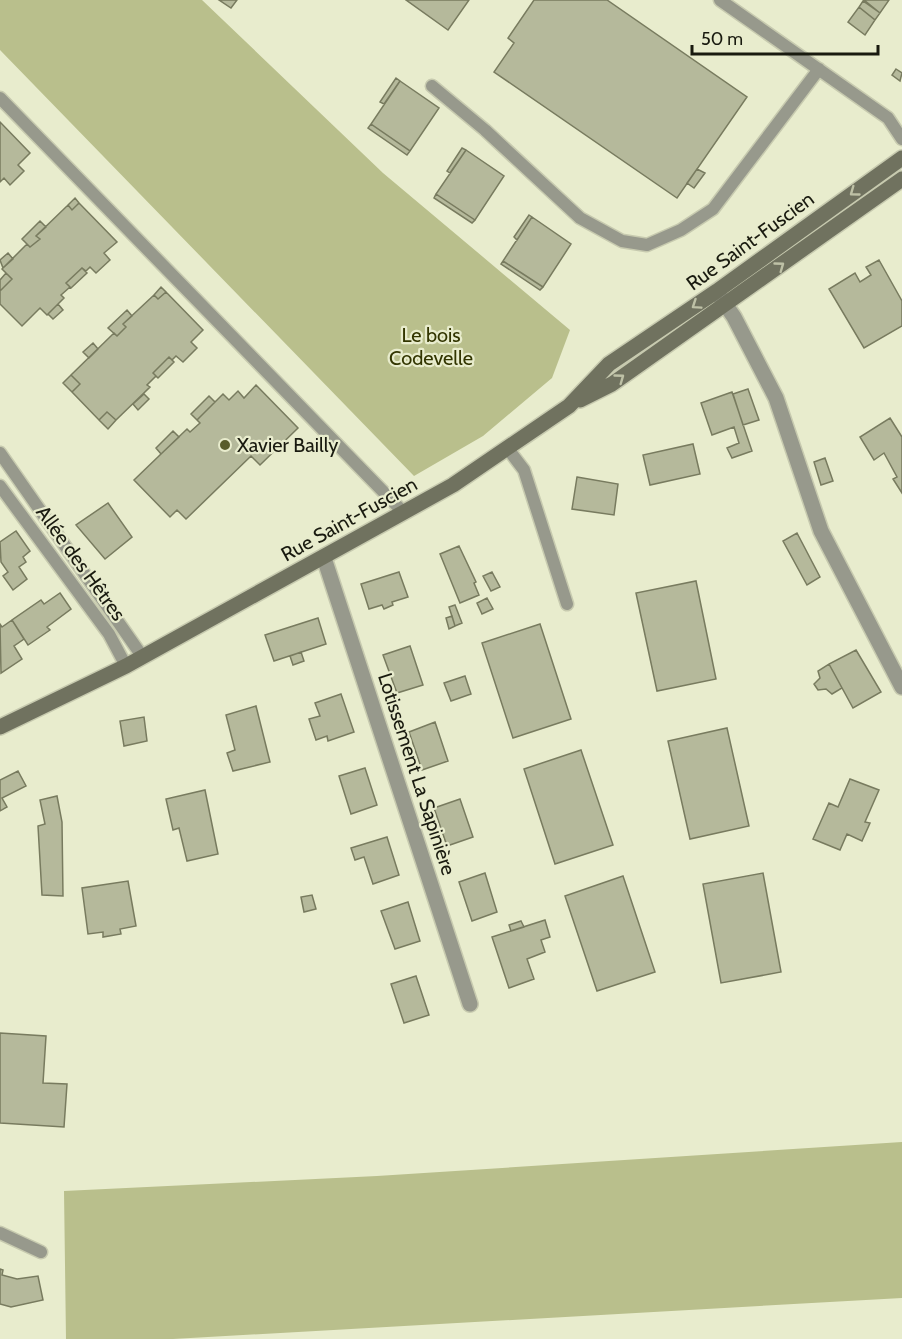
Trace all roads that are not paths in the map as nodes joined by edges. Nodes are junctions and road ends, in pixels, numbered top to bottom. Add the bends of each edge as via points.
1 (720, 0) edge
2 (819, 69) junction
3 (432, 86) dead end
4 (0, 98) edge
5 (902, 138) edge
6 (902, 158) edge
7 (902, 179) edge
8 (717, 291) junction
9 (726, 305) junction
10 (569, 406) junction
11 (508, 449) junction
12 (0, 453) edge
13 (0, 486) edge
14 (404, 513) junction
15 (324, 558) junction
16 (567, 604) dead end
17 (142, 656) junction
18 (126, 666) junction
19 (902, 687) edge
20 (0, 728) edge
21 (470, 1004) dead end
22 (0, 1233) edge
23 (40, 1252) dead end

1 - 2 lane
2 - 3 lane via 714,209 647,245 622,241 580,218
2 - 5 lane via 888,118
4 - 14 lane
6 -> 8 main road, Rue Saint-Fuscien
9 -> 7 main road, Rue Saint-Fuscien
8 - 9 street
8 -> 10 main road, Rue Saint-Fuscien via 609,364
10 -> 9 main road, Rue Saint-Fuscien via 612,384
9 - 19 street via 776,398 821,531
10 - 11 main road, Rue Saint-Fuscien
11 - 14 main road, Rue Saint-Fuscien
11 - 16 lane via 524,470
12 - 17 lane
13 - 18 lane, Allée des Hêtres via 109,634
14 - 15 main road, Rue Saint-Fuscien
15 - 17 main road, Rue Saint-Fuscien
15 - 21 street, Lotissement La Sapinière
17 - 18 main road, Rue Saint-Fuscien
18 - 20 main road, Rue Saint-Fuscien
22 - 23 lane

